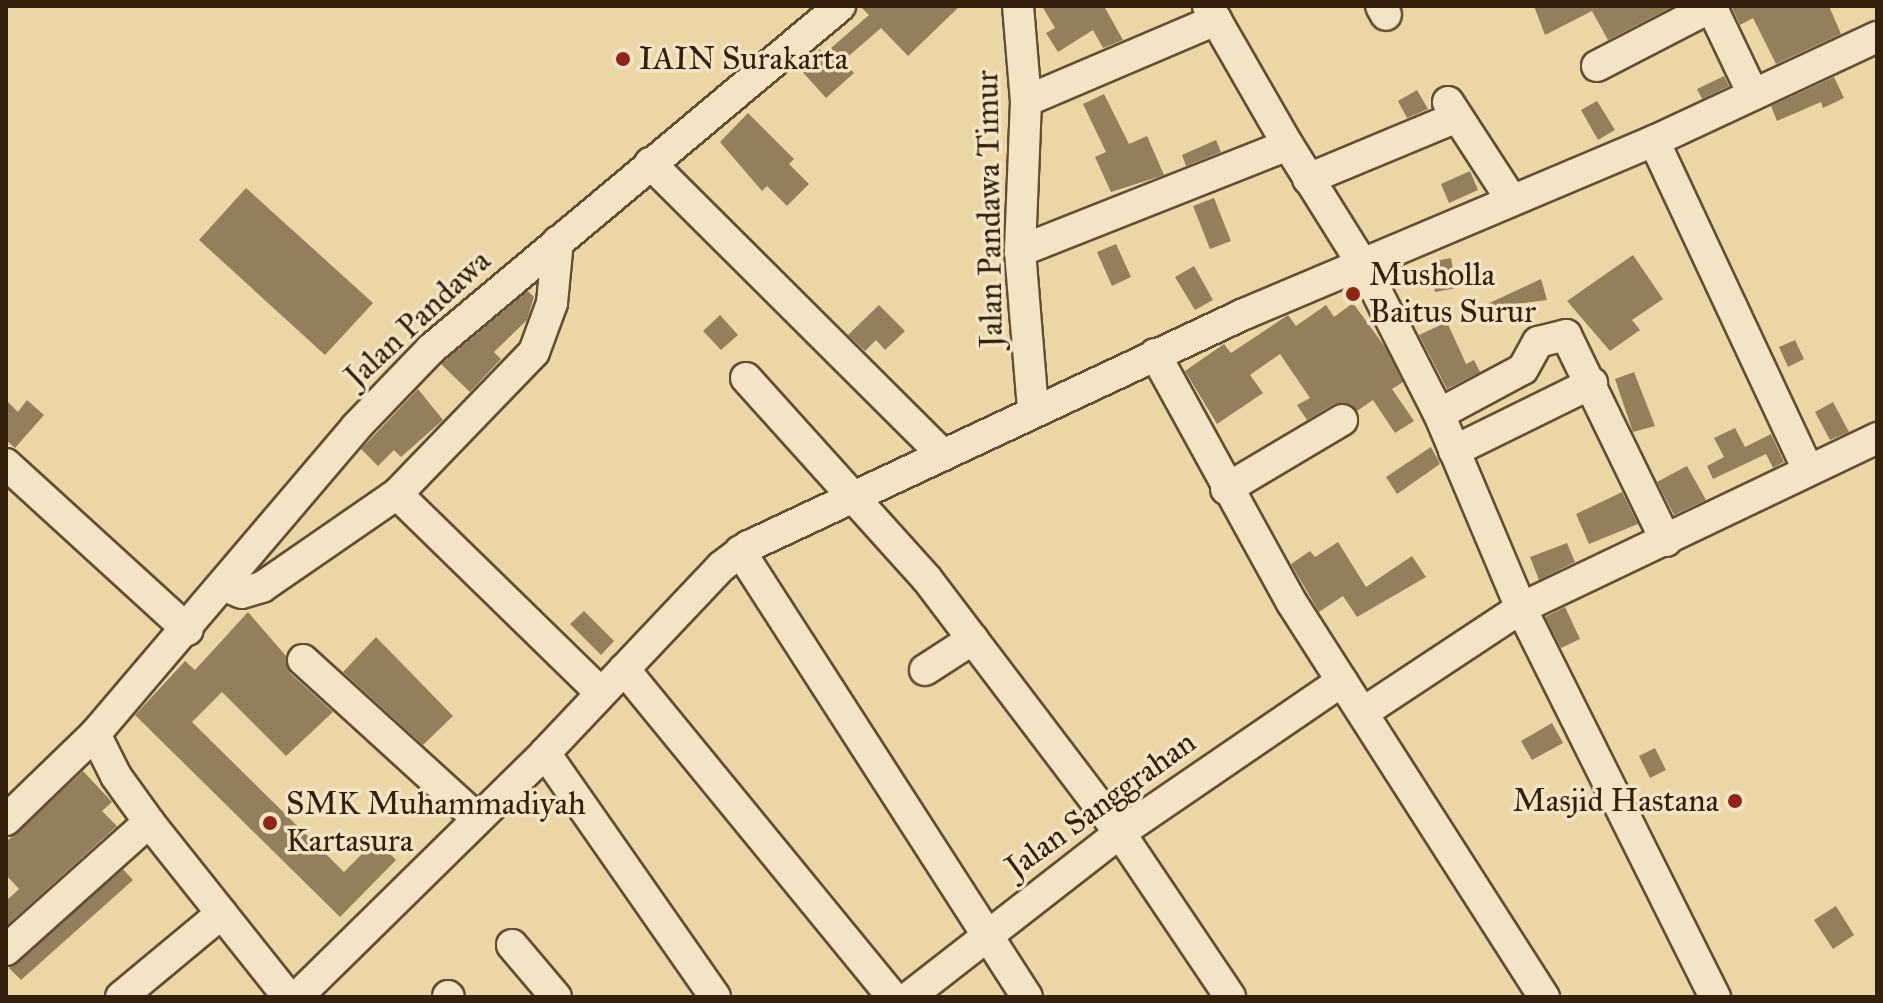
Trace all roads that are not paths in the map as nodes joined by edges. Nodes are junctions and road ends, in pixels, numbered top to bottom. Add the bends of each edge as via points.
1 (840, 6) edge
2 (1018, 6) edge
3 (1711, 6) edge
4 (1212, 13) edge
5 (1877, 37) edge
6 (1597, 66) dead end
7 (1753, 94) junction
8 (1026, 101) junction
9 (1654, 141) junction
10 (1288, 145) junction
11 (650, 163) junction
12 (1308, 179) junction
13 (1511, 199) junction
14 (558, 241) junction
15 (1020, 251) junction
16 (1363, 265) junction
17 (1155, 354) junction
18 (746, 378) dead end
19 (1592, 383) junction
20 (1033, 410) junction
21 (1439, 414) junction
22 (1342, 420) dead end
23 (1877, 438) edge
24 (1454, 451) junction
25 (943, 455) junction
26 (6, 464) edge
27 (1808, 470) junction
28 (1226, 489) junction
29 (397, 494) junction
30 (857, 498) junction
31 (1666, 541) junction
32 (740, 551) junction
33 (225, 586) junction
34 (1521, 608) junction
35 (188, 630) junction
36 (973, 639) junction
37 (303, 660) dead end
38 (624, 669) junction
39 (925, 670) dead end
40 (1342, 681) junction
41 (601, 693) junction
42 (1364, 712) junction
43 (95, 734) junction
44 (545, 753) junction
45 (478, 819) junction
46 (6, 820) edge
47 (149, 822) junction
48 (1120, 833) junction
49 (222, 913) junction
50 (988, 933) junction
51 (512, 945) dead end
52 (6, 950) edge
53 (121, 997) edge
54 (288, 997) edge
55 (297, 997) edge
56 (556, 997) edge
57 (715, 997) edge
58 (892, 997) edge
59 (909, 997) edge
60 (1027, 997) edge
61 (1230, 997) edge
62 (1544, 997) edge
63 (1715, 997) edge

1 - 11 street, Jalan Pandawa
2 - 8 street, Jalan Pandawa Timur
3 - 6 street
3 - 7 street
4 - 8 street
4 - 10 street
5 - 7 street
7 - 9 street
8 - 15 street, Jalan Pandawa Timur
9 - 13 street
9 - 27 street
10 - 12 street
10 - 15 street
11 - 14 street, Jalan Pandawa
11 - 25 street
12 - 13 street via 1452,109
12 - 16 street
13 - 16 street
14 - 29 street via 552,303 534,352
14 - 33 street, Jalan Pandawa via 410,370
15 - 20 street, Jalan Pandawa Timur
16 - 17 street
16 - 21 street
17 - 20 street
17 - 28 street
18 - 30 street
19 - 21 street via 1570,339 1560,335 1531,347 1523,369
19 - 24 street
19 - 31 street
20 - 25 street
21 - 24 street
22 - 28 street
23 - 27 street
24 - 34 street
25 - 30 street
26 - 35 street
27 - 31 street
28 - 40 street
29 - 33 street via 262,587 242,593
29 - 41 street
30 - 32 street
30 - 36 street
31 - 34 street
32 - 38 street
32 - 50 street
33 - 35 street, Jalan Pandawa
34 - 42 street
34 - 63 street
35 - 43 street, Jalan Pandawa
36 - 39 street
36 - 48 street
37 - 45 street
38 - 41 street
38 - 58 street
40 - 42 street
40 - 48 street, Jalan Sanggrahan
41 - 44 street
42 - 62 street
43 - 46 street, Jalan Pandawa
43 - 47 street via 116,776
44 - 45 street
44 - 57 street
45 - 55 street
47 - 49 street
47 - 52 street
48 - 50 street, Jalan Sanggrahan
48 - 61 street
49 - 53 street
49 - 54 street
50 - 59 street, Jalan Sanggrahan
50 - 60 street
51 - 56 street

